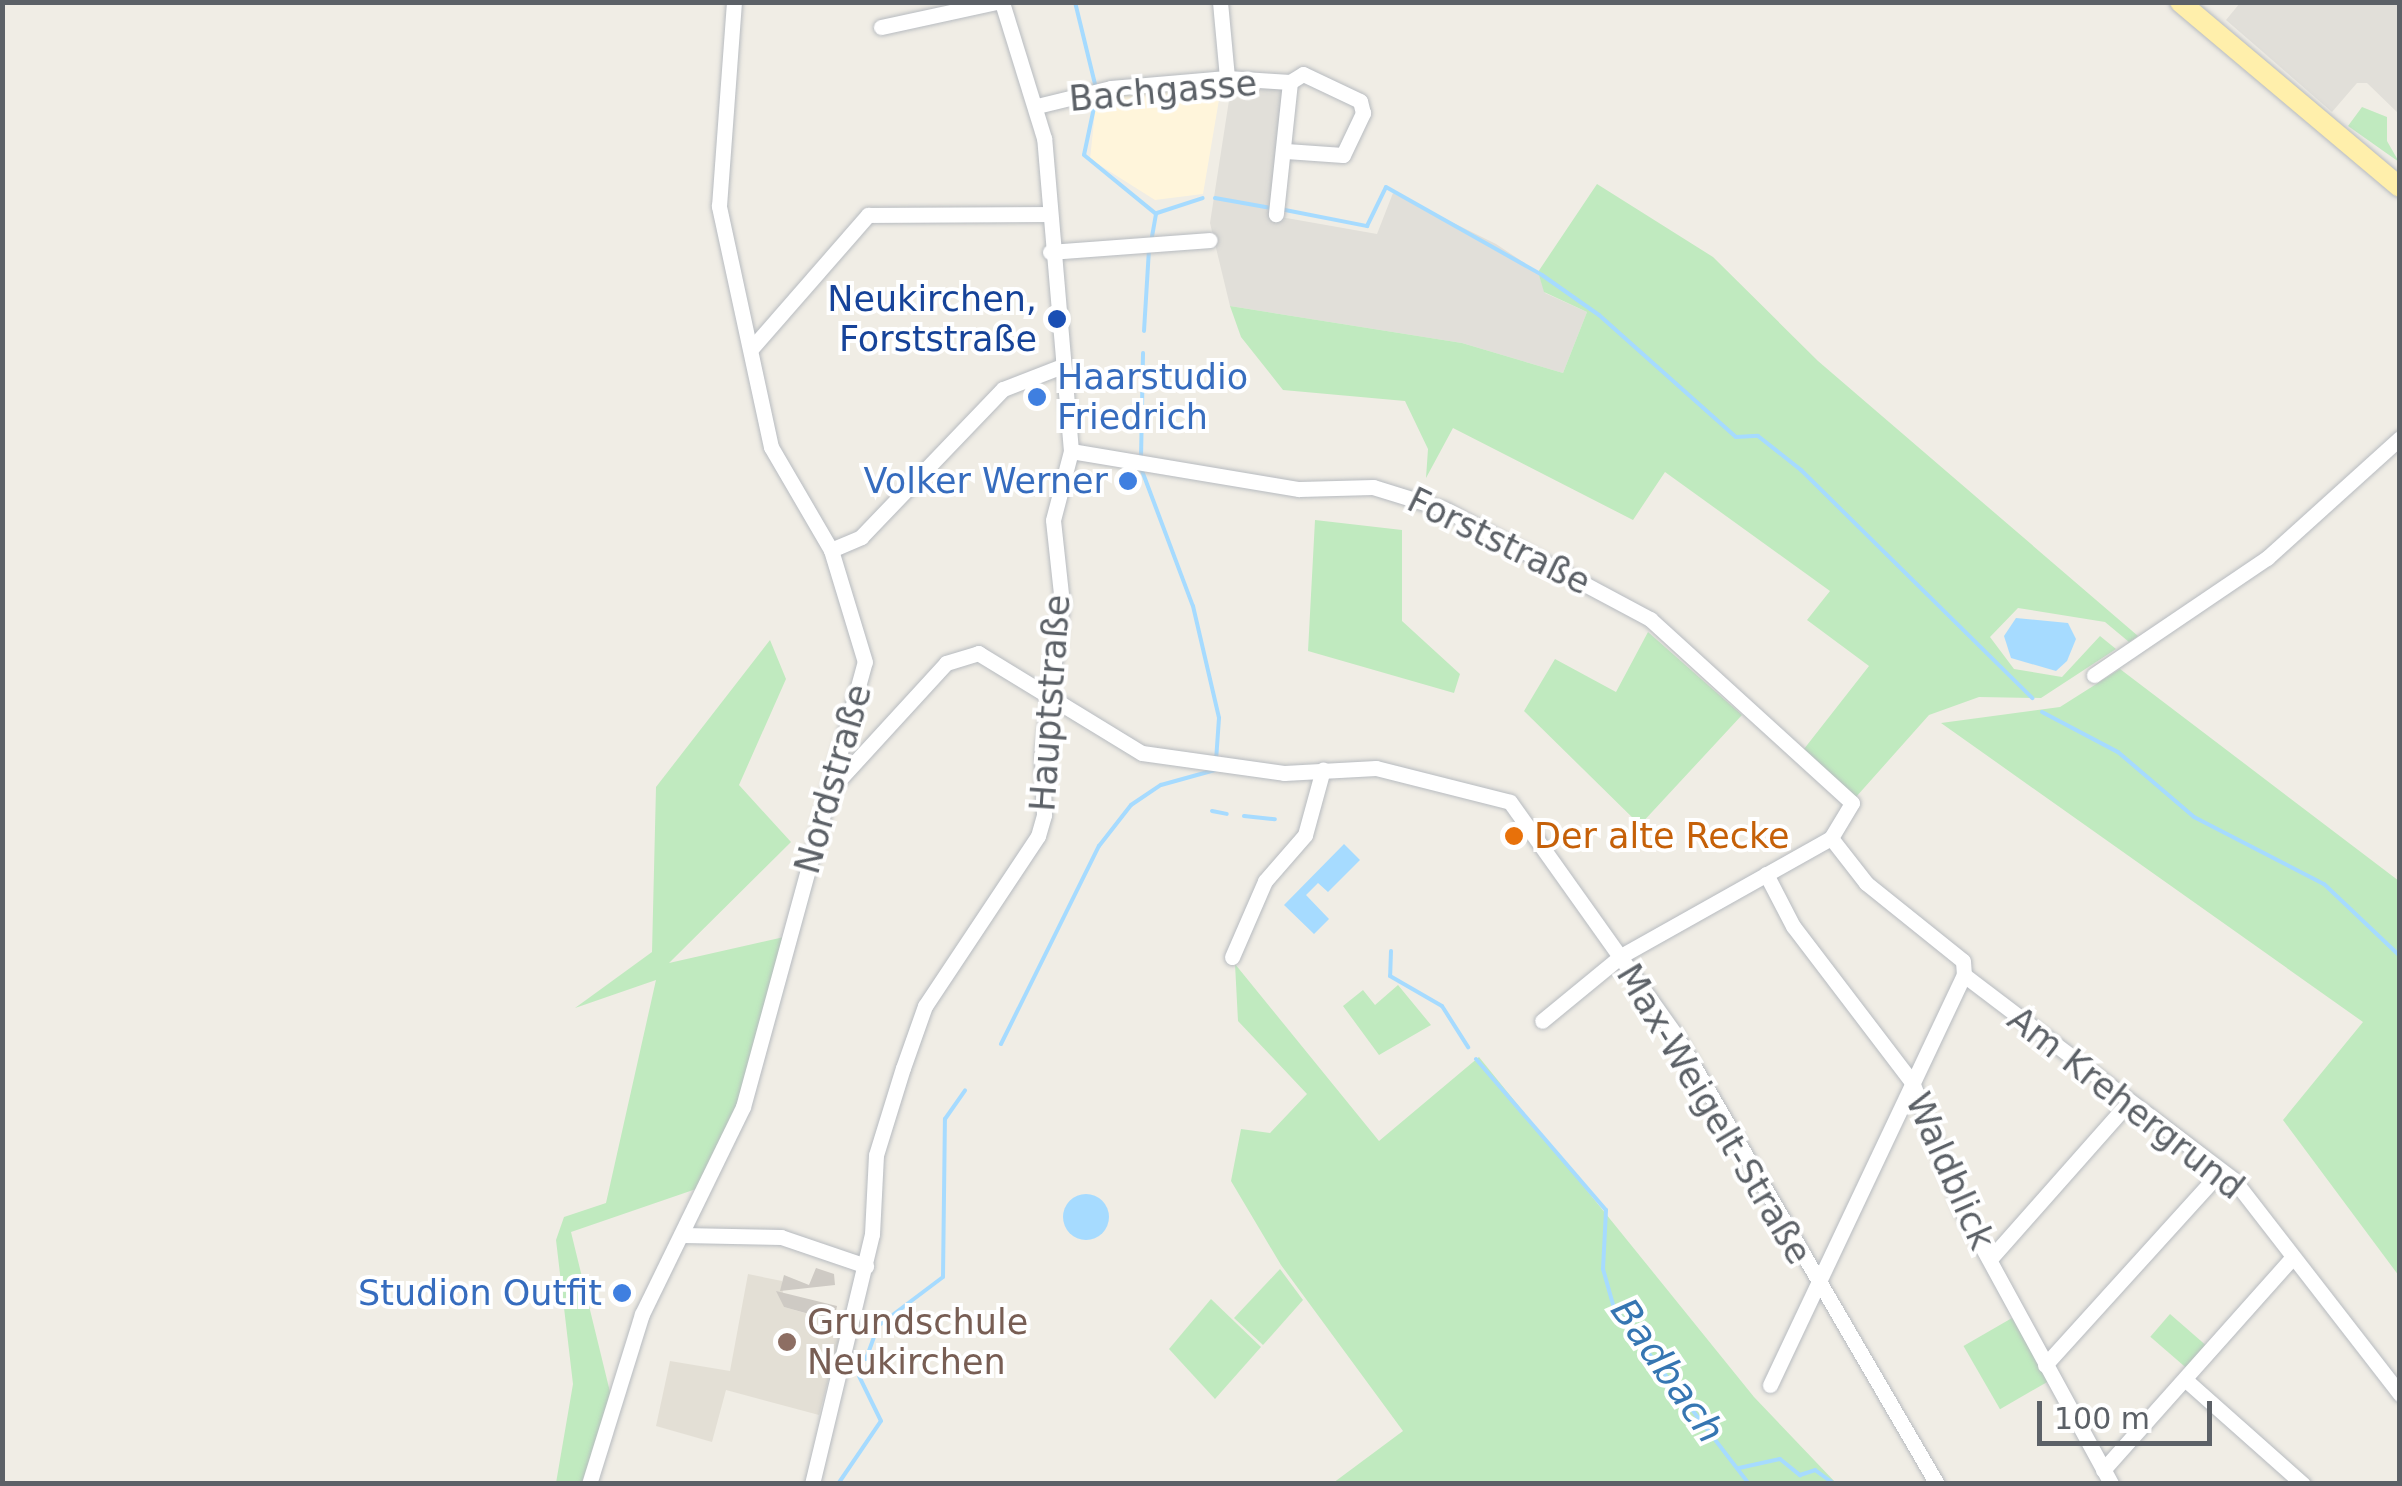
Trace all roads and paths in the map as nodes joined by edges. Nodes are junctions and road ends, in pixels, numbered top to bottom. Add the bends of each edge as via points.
1 (734, 2) edge
2 (999, 2) edge
3 (1220, 2) edge
4 (2180, 2) edge
5 (881, 27) dead end
6 (1227, 78) junction
7 (1290, 82) junction
8 (1037, 106) junction
9 (1286, 152) junction
10 (2400, 187) edge
11 (1276, 208) dead end
12 (1047, 214) junction
13 (1210, 240) dead end
14 (1050, 252) junction
15 (750, 349) junction
16 (1062, 366) junction
17 (2400, 438) edge
18 (1071, 450) junction
19 (831, 550) junction
20 (2094, 675) dead end
21 (1052, 699) junction
22 (1323, 769) junction
23 (828, 792) junction
24 (1831, 838) junction
25 (1766, 874) junction
26 (1621, 956) junction
27 (1232, 957) dead end
28 (1964, 975) junction
29 (1542, 1022) dead end
30 (1912, 1082) junction
31 (2129, 1102) junction
32 (2221, 1171) junction
33 (682, 1235) junction
34 (2292, 1258) junction
35 (1990, 1259) junction
36 (866, 1266) junction
37 (1816, 1286) junction
38 (2045, 1365) junction
39 (2188, 1382) junction
40 (1770, 1385) dead end
41 (2400, 1394) edge
42 (2107, 1477) edge
43 (589, 1484) edge
44 (812, 1484) edge
45 (1937, 1484) edge
46 (2303, 1484) edge

1 - 15 street, Nordstraße via 719,206
2 - 5 street
2 - 8 street, Hauptstraße
3 - 6 street
4 - 10 main road
6 - 7 street, Bachgasse
6 - 8 street, Bachgasse via 1096,90
7 - 9 street, Bachgasse
7 - 9 street, Bachgasse via 1303,74 1360,101 1362,112 1343,154
8 - 12 street, Hauptstraße
9 - 11 street, Bachgasse
12 - 14 street, Hauptstraße
12 - 15 street via 868,216
13 - 14 street
14 - 16 street, Hauptstraße
15 - 19 street, Nordstraße via 771,447
16 - 18 street, Hauptstraße
16 - 19 street via 1003,389 861,537
17 - 20 street via 2267,558
18 - 21 street, Hauptstraße via 1053,520 1062,603
18 - 24 street, Forststraße via 1299,489 1373,486 1444,509 1650,620 1852,803
19 - 23 street, Nordstraße via 865,662
21 - 22 street, Max-Weigelt-Straße via 1142,752 1284,773
21 - 23 street, Max-Weigelt-Straße via 989,657 956,657
21 - 36 street, Hauptstraße via 1038,836 925,1006 876,1155
22 - 26 street, Max-Weigelt-Straße via 1376,768 1510,802
22 - 27 street via 1305,835 1264,881
23 - 33 street, Nordstraße via 744,1108
24 - 25 street
24 - 28 street, Am Krehergrund via 1866,883 1963,961
25 - 26 street
25 - 30 street, Waldblick via 1793,926
26 - 29 street
26 - 37 street, Max-Weigelt-Straße via 1675,1034
28 - 30 street
28 - 31 street, Am Krehergrund
30 - 35 street, Waldblick via 1950,1186
30 - 37 street
31 - 32 street, Am Krehergrund
31 - 35 street
32 - 34 street, Am Krehergrund
32 - 38 street
33 - 36 street via 780,1237
33 - 43 street, Nordstraße via 642,1314
34 - 39 street
34 - 41 street, Am Krehergrund
35 - 38 street, Waldblick
36 - 44 street, Hauptstraße
37 - 40 street
37 - 45 street, Max-Weigelt-Straße
38 - 42 street, Waldblick
39 - 42 street
39 - 46 street

